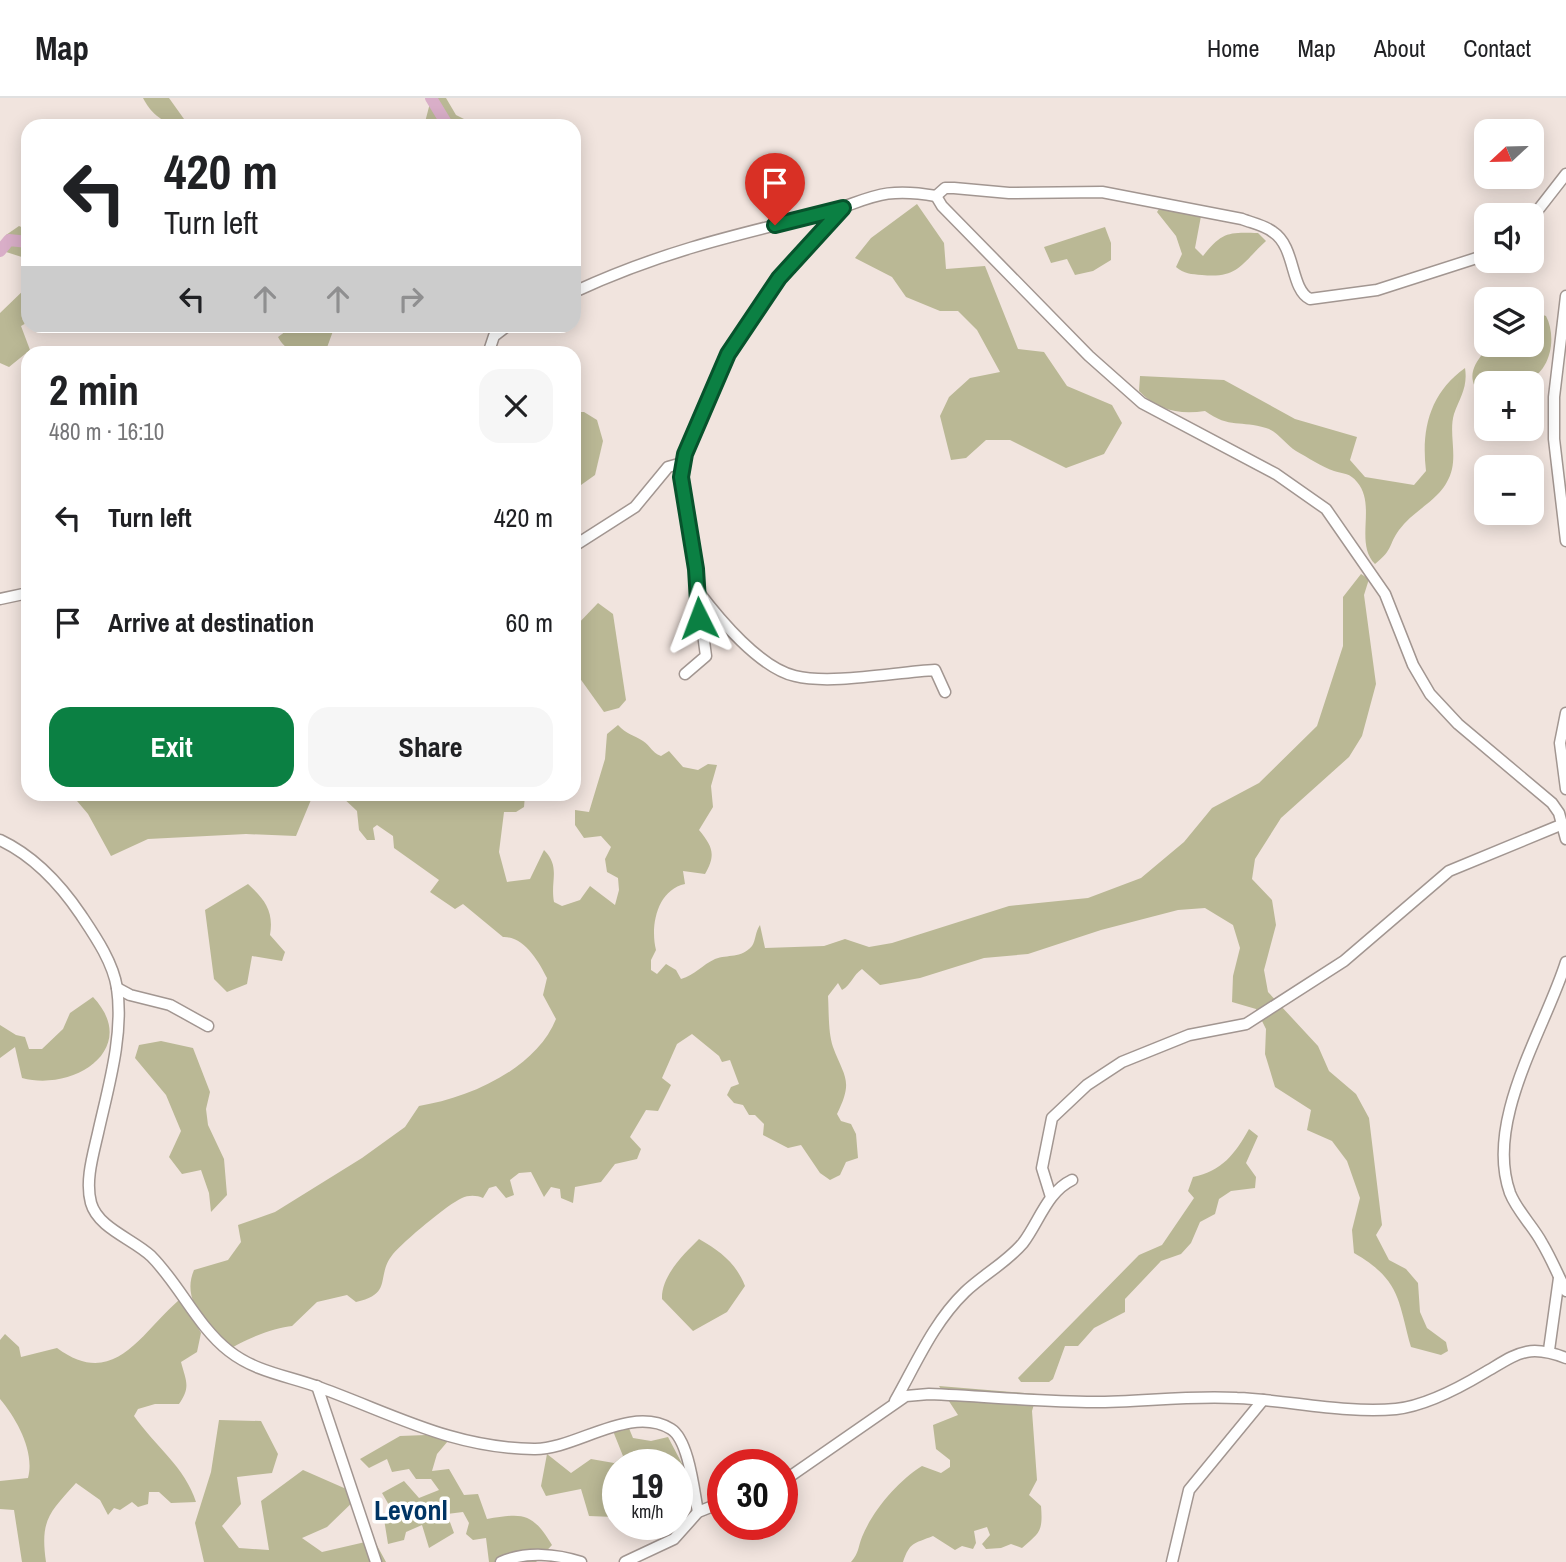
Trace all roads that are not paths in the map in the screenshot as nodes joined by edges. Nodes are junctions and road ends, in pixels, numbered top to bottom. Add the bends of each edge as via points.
1 (1566, 174) edge
2 (936, 196) junction
3 (1543, 203) edge
4 (843, 208) junction
5 (1474, 259) edge
6 (581, 289) edge
7 (1566, 296) edge
8 (682, 463) junction
9 (1566, 541) edge
10 (581, 542) edge
11 (698, 591) junction
12 (21, 594) edge
13 (0, 599) edge
14 (685, 674) dead end
15 (945, 692) dead end
16 (1566, 713) edge
17 (1566, 789) edge
18 (1563, 824) junction
19 (1566, 838) edge
20 (0, 841) edge
21 (1566, 962) edge
22 (117, 988) junction
23 (208, 1026) dead end
24 (1072, 1180) dead end
25 (1051, 1197) junction
26 (1559, 1278) junction
27 (1566, 1291) edge
28 (1549, 1350) junction
29 (1566, 1358) edge
30 (317, 1386) junction
31 (1263, 1400) junction
32 (895, 1402) junction
33 (798, 1471) edge
34 (707, 1508) edge
35 (698, 1511) junction
36 (376, 1562) edge
37 (501, 1562) edge
38 (581, 1562) edge
39 (625, 1562) edge
40 (1172, 1562) edge

1 - 3 street
2 - 4 street via 891,191
2 - 5 street via 954,187 1009,193 1102,192 1242,219 1263,226 1282,240 1300,289 1310,299 1377,290
2 - 18 street via 1089,356 1142,403 1276,474 1326,509 1385,594 1413,665 1430,694 1458,724 1534,785 1552,803
4 - 6 street via 701,242
4 - 8 street via 779,278 728,354
7 - 9 street via 1554,397
8 - 10 street via 668,467 638,505
8 - 11 street
11 - 14 street via 706,656
11 - 15 street via 734,633 792,676 935,670
12 - 13 street
16 - 17 street via 1560,743
18 - 19 street
18 - 25 street via 1449,871 1344,961 1246,1024 1189,1035 1122,1062 1087,1085 1052,1118 1042,1168
20 - 22 street via 32,859 61,888 92,931
21 - 26 street via 1513,1094 1504,1167 1510,1194
22 - 23 street via 170,1005
22 - 30 street via 115,1049 89,1182 92,1207 106,1224 152,1257 226,1349 254,1367
24 - 25 street
25 - 32 street via 1010,1258 967,1291 943,1317
26 - 27 street
26 - 28 street
28 - 29 street
28 - 31 street via 1527,1350 1508,1357 1483,1374 1406,1408 1377,1410
30 - 35 street via 460,1442 537,1450 623,1425 655,1424 670,1429 685,1450
30 - 36 street
31 - 32 street via 1091,1402 929,1394
31 - 40 street via 1189,1490
32 - 33 street
34 - 35 street
35 - 39 street via 674,1539
37 - 38 street via 557,1554

